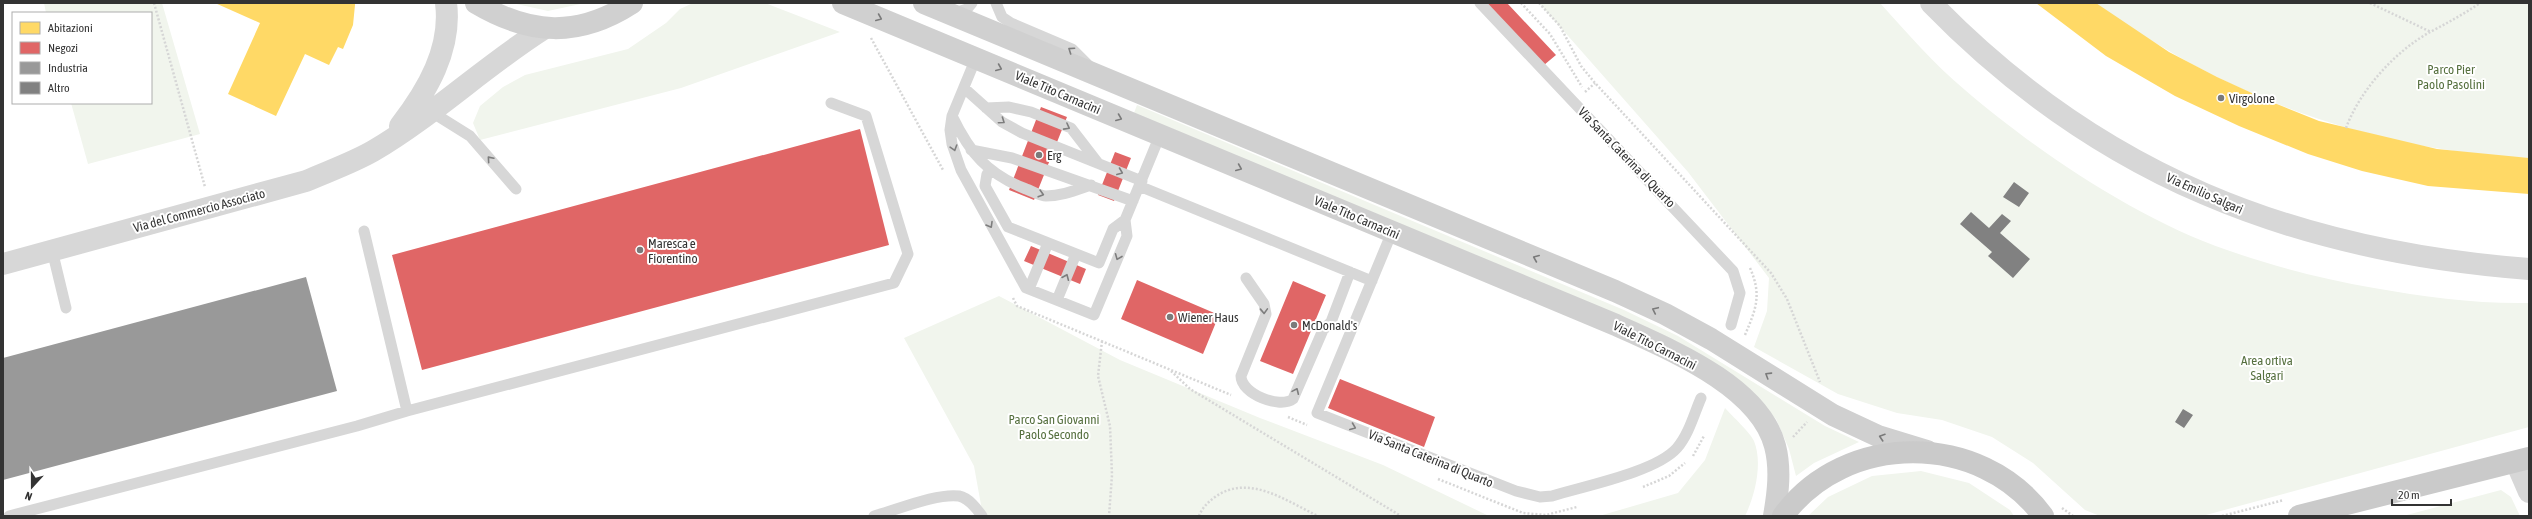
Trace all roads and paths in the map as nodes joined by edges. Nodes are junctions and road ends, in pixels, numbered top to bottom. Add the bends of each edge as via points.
1 (154, 3) edge
2 (446, 3) edge
3 (476, 3) edge
4 (632, 3) edge
5 (843, 3) edge
6 (924, 3) edge
7 (972, 3) edge
8 (996, 3) edge
9 (1480, 3) edge
10 (1521, 3) edge
11 (1539, 3) edge
12 (1932, 3) edge
13 (2370, 3) edge
14 (2480, 3) edge
15 (950, 14) junction
16 (545, 28) junction
17 (2431, 32) junction
18 (870, 36) dead end
19 (976, 58) junction
20 (1100, 76) junction
21 (964, 88) junction
22 (1584, 91) dead end
23 (831, 102) dead end
24 (986, 108) junction
25 (430, 111) junction
26 (952, 116) junction
27 (2346, 128) dead end
28 (1160, 135) junction
29 (388, 141) junction
30 (971, 150) junction
31 (1098, 163) junction
32 (992, 172) junction
33 (946, 174) dead end
34 (1140, 183) junction
35 (1091, 185) junction
36 (516, 189) dead end
37 (1133, 201) junction
38 (210, 207) junction
39 (1125, 220) junction
40 (364, 231) dead end
41 (1392, 232) junction
42 (1048, 243) junction
43 (52, 250) junction
44 (1076, 254) junction
45 (3, 264) edge
46 (2529, 269) edge
47 (1350, 272) junction
48 (1246, 278) dead end
49 (1372, 281) junction
50 (1029, 289) junction
51 (1010, 292) dead end
52 (1057, 300) junction
53 (1017, 306) dead end
54 (66, 308) dead end
55 (1731, 325) dead end
56 (1102, 341) dead end
57 (1168, 368) dead end
58 (1821, 384) dead end
59 (1701, 398) dead end
60 (407, 410) junction
61 (1932, 452) junction
62 (2522, 460) edge
63 (2529, 492) edge
64 (2044, 513) edge
65 (9, 516) edge
66 (874, 516) edge
67 (982, 516) edge
68 (1109, 516) edge
69 (1199, 516) edge
70 (1318, 516) edge
71 (1402, 516) edge
72 (1774, 516) edge
73 (1783, 516) edge
74 (2299, 516) edge

1 - 38 path
2 - 29 street, Via del Commercio Associato via 446,38 439,62 426,88
3 - 16 main road via 513,22
4 - 16 main road via 588,25 566,29
5 -> 19 main road, Viale Tito Carnacini
6 - 15 main road
7 - 15 lane via 967,9
20 -> 8 lane via 1072,49 1002,17
9 - 55 lane, Via Santa Caterina di Quarto via 1734,271 1740,293
10 - 22 path via 1550,34
11 - 58 path via 1560,26 1581,66 1595,83 1772,273 1787,299
12 - 46 street, Via Emilio Salgari via 1991,60 2034,95 2080,128 2183,185 2285,225 2345,242 2444,261
13 - 17 path
14 - 17 path
15 - 20 main road
16 - 25 street, Via del Commercio Associato
17 - 27 path via 2381,73 2356,106
18 - 33 path
19 - 21 lane
19 -> 28 main road, Viale Tito Carnacini
61 -> 20 main road via 1878,436 1833,415 1665,314 1615,291
21 - 24 lane
21 - 26 lane
23 - 60 lane via 866,116 908,254 894,283
24 -> 31 lane via 1002,122 1022,133
24 -> 31 lane via 1009,108 1031,112 1071,128
25 - 29 street, Via del Commercio Associato
36 -> 25 lane via 470,136
26 - 30 lane
26 -> 50 lane via 952,144 961,170 988,222 1026,288
28 - 34 lane
28 -> 41 main road, Viale Tito Carnacini
29 - 38 street, Via del Commercio Associato via 351,162 306,181
30 - 32 lane
30 - 35 lane via 1012,158
31 -> 34 lane
32 -> 35 lane via 1004,180 1045,196 1069,193
32 - 42 lane via 987,174 985,186 1008,227
34 - 37 lane
34 - 47 lane
35 - 37 lane
37 - 39 lane
38 - 43 street, Via del Commercio Associato
39 - 44 lane via 1113,229 1100,263
39 -> 52 lane via 1126,236 1094,315
40 - 60 lane
41 - 49 lane, Via Santa Caterina di Quarto
41 - 72 main road, Viale Tito Carnacini via 1616,325 1714,375 1745,399 1762,419 1774,445 1779,473
42 - 44 lane
42 - 50 lane
43 - 45 street, Via del Commercio Associato
43 - 54 lane
52 -> 44 lane
48 -> 47 lane via 1264,304 1266,314 1241,381 1248,391 1280,403 1287,403 1293,399 1323,330 1331,322
47 - 49 lane
49 -> 59 lane, Via Santa Caterina di Quarto via 1317,413 1528,496 1552,496 1659,462 1677,448 1684,438
50 - 52 lane
51 - 53 path
56 - 68 path via 1098,376 1110,426 1112,475
57 - 71 path via 1190,389
60 - 65 lane via 357,426
61 - 64 main road via 1962,459 1991,471 2014,486
61 - 73 main road via 1903,451 1874,456 1843,467 1815,483
62 - 63 street
62 - 74 main road
66 - 67 lane via 943,496 960,496 973,504
69 - 70 path via 1208,502 1222,492 1237,487 1269,492

